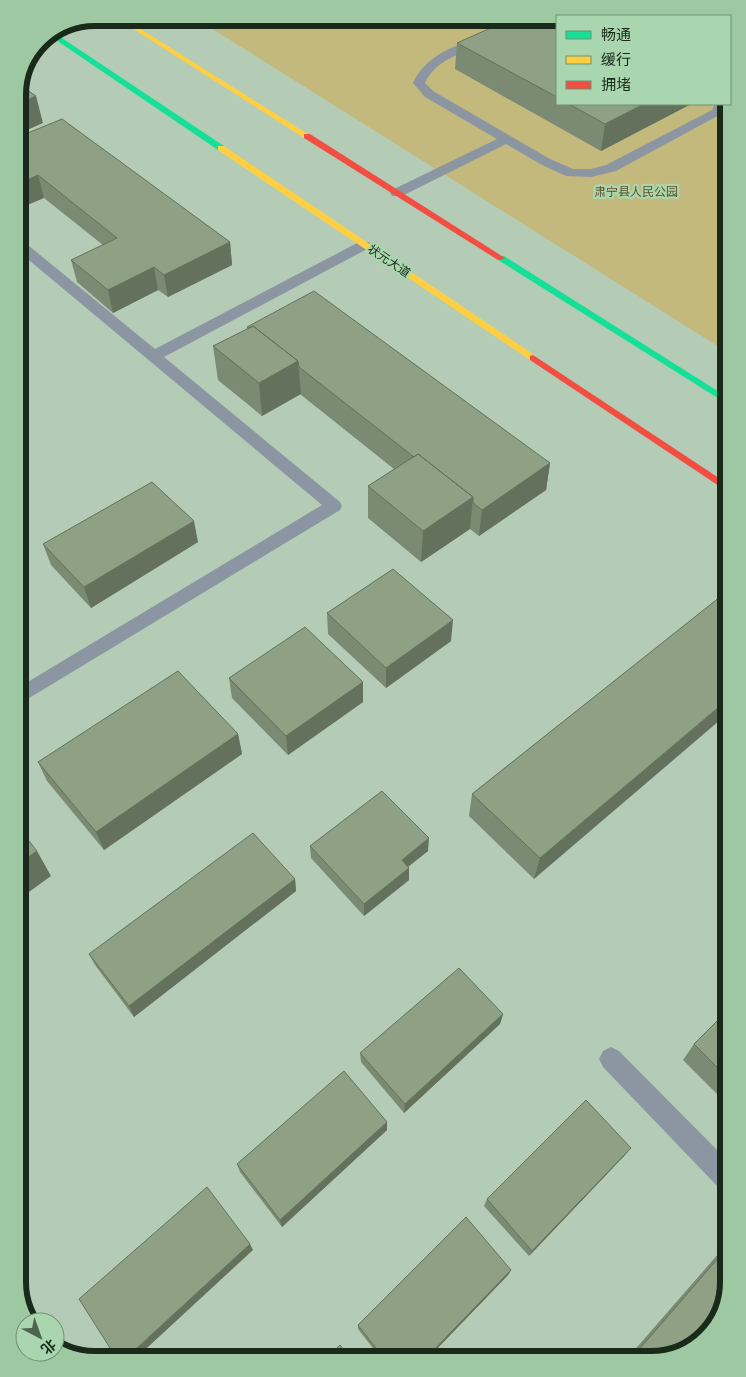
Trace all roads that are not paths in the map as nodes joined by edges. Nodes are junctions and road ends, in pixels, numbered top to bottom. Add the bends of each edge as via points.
1 (132, 26) edge
2 (494, 36) edge
3 (58, 38) edge
4 (720, 106) edge
5 (506, 139) junction
6 (397, 193) junction
7 (364, 245) junction
8 (26, 251) edge
9 (154, 356) junction
10 (720, 396) edge
11 (720, 484) edge
12 (26, 692) edge
13 (611, 1059) dead end
14 (720, 1171) edge

1 - 6 main road
2 - 5 lane via 430,64 422,73 420,83 429,94
3 - 7 main road, 状元大道
4 - 5 lane via 716,112 611,168 591,173 571,173
5 - 6 lane
6 - 10 main road
7 - 9 lane
7 - 11 main road, 状元大道
8 - 9 lane
9 - 12 lane via 334,506
13 - 14 lane

